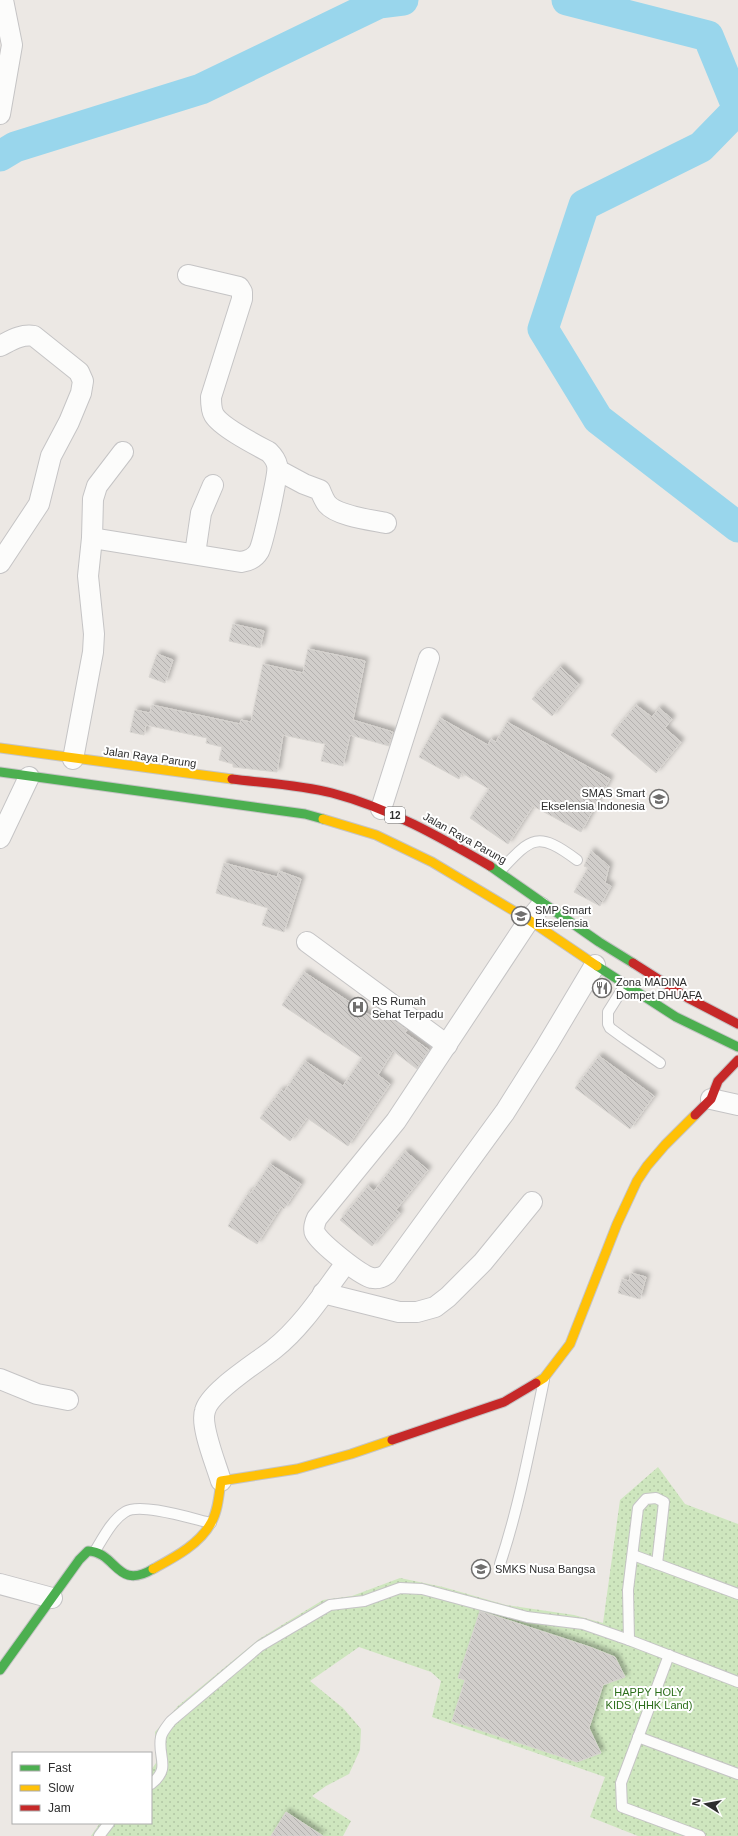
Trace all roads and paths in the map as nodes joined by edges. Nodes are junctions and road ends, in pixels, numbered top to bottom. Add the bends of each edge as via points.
1 (3, 0) edge
2 (0, 114) edge
3 (188, 275) dead end
4 (0, 346) edge
5 (123, 452) dead end
6 (278, 470) junction
7 (213, 485) dead end
8 (386, 524) dead end
9 (92, 538) junction
10 (195, 554) junction
11 (0, 563) edge
12 (429, 658) dead end
13 (0, 748) edge
14 (74, 759) junction
15 (0, 772) edge
16 (29, 777) junction
17 (381, 809) junction
18 (0, 838) edge
19 (577, 860) dead end
20 (500, 871) junction
21 (544, 902) junction
22 (529, 920) junction
23 (307, 942) dead end
24 (595, 965) junction
25 (625, 985) junction
26 (738, 1024) edge
27 (447, 1045) junction
28 (738, 1047) edge
29 (738, 1060) edge
30 (660, 1063) dead end
31 (714, 1090) junction
32 (738, 1104) edge
33 (532, 1202) dead end
34 (346, 1263) junction
35 (323, 1293) junction
36 (544, 1378) junction
37 (0, 1379) edge
38 (68, 1400) dead end
39 (221, 1481) junction
40 (211, 1523) junction
41 (95, 1551) junction
42 (633, 1555) junction
43 (500, 1564) dead end
44 (657, 1564) junction
45 (0, 1584) edge
46 (738, 1594) edge
47 (52, 1598) junction
48 (629, 1640) junction
49 (669, 1655) junction
50 (0, 1670) edge
51 (738, 1682) edge
52 (638, 1736) junction
53 (738, 1774) edge
54 (152, 1783) edge
55 (108, 1824) edge
56 (99, 1836) edge
57 (700, 1836) edge

1 - 2 street via 12,45
3 - 6 street via 239,288 242,292 211,397 211,405 214,416 223,425 269,452 275,458
4 - 11 street via 16,337 34,336 79,372 83,381 69,422 51,456 39,504
5 - 9 street via 97,486
6 - 8 street via 320,490 326,503 342,513
6 - 10 street via 259,550 255,556 241,562
7 - 10 street via 201,513
9 - 10 street
9 - 14 street via 88,576 94,634 93,652
12 - 17 street
13 - 14 main road, Jalan Raya Parung / 12
14 - 17 main road, Jalan Raya Parung / 12 via 268,783 323,792
15 - 16 main road, 12
16 - 18 street
16 - 22 main road, 12 via 305,814 376,835 432,862
17 - 20 main road, Jalan Raya Parung / 12 via 440,837
19 - 20 lane via 550,844 535,841 522,848
20 - 21 main road, Jalan Raya Parung / 12
21 - 22 street
21 - 26 main road, Jalan Raya Parung / 12 via 599,942 688,998
22 - 24 main road, 12
22 - 27 street
23 - 27 street
24 - 25 main road, 12
24 - 34 street via 505,1112 387,1274 374,1278
25 - 28 main road, 12 via 676,1017
25 - 30 lane via 608,1012 608,1024
27 - 34 street via 396,1121 316,1218 315,1234
29 - 31 main road
31 - 32 street
31 - 36 main road via 647,1166 637,1181 617,1224 570,1344
33 - 35 street via 483,1262 435,1307 416,1312 399,1312
34 - 35 street
35 - 39 street via 298,1327 276,1348 218,1392 206,1407 203,1423
36 - 39 main road via 504,1402 351,1454 297,1468
36 - 43 lane via 525,1476
37 - 38 street via 37,1394
39 - 40 main road
40 - 41 lane via 152,1509 133,1509 127,1511 115,1523
40 - 41 main road via 203,1536 164,1563 137,1577 123,1575
41 - 47 main road via 85,1553
42 - 44 lane
42 - 44 lane via 638,1508 646,1499 656,1498 664,1502
42 - 48 lane via 628,1590
44 - 46 lane
45 - 47 street
47 - 50 main road
48 - 49 lane
48 - 54 lane via 583,1624 527,1618 422,1588 400,1588 364,1601 330,1605 260,1646 171,1721 161,1736 164,1767 158,1779
49 - 51 lane
49 - 52 lane
52 - 53 lane
52 - 57 lane via 621,1783 622,1807
55 - 56 lane

